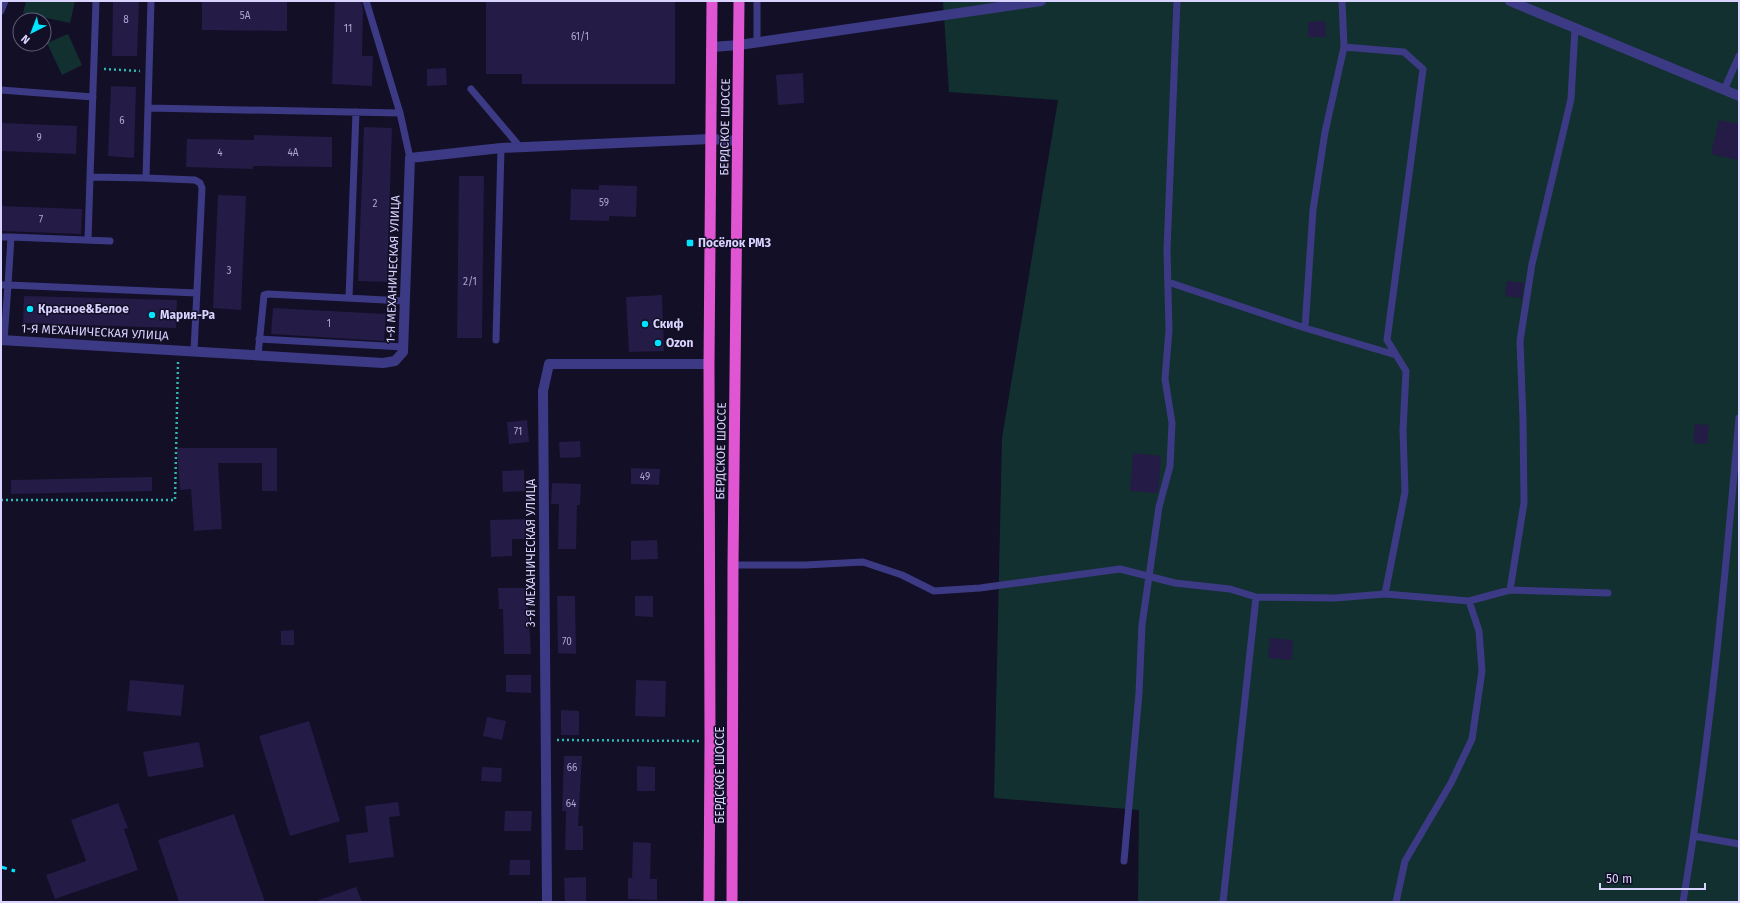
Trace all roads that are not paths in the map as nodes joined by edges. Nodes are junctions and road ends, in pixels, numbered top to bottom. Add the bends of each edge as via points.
1 (5, 1) edge
2 (96, 1) edge
3 (151, 1) edge
4 (366, 1) edge
5 (712, 1) edge
6 (739, 1) edge
7 (757, 1) edge
8 (1041, 1) edge
9 (1177, 1) edge
10 (1342, 1) edge
11 (1510, 1) edge
12 (999, 4) edge
13 (1, 11) edge
14 (1575, 28) junction
15 (757, 43) junction
16 (739, 45) junction
17 (712, 47) junction
18 (1344, 47) junction
19 (1739, 56) edge
20 (471, 89) dead end
21 (1, 90) edge
22 (1724, 90) junction
23 (1739, 96) edge
24 (93, 97) junction
25 (148, 108) junction
26 (356, 112) junction
27 (400, 113) junction
28 (711, 139) junction
29 (738, 141) junction
30 (520, 147) junction
31 (501, 148) junction
32 (410, 158) junction
33 (90, 177) junction
34 (146, 178) junction
35 (1, 237) edge
36 (11, 237) junction
37 (88, 240) junction
38 (110, 241) dead end
39 (1168, 282) junction
40 (4, 285) edge
41 (197, 293) junction
42 (349, 298) junction
43 (405, 301) junction
44 (1305, 328) junction
45 (259, 339) junction
46 (3, 340) edge
47 (496, 340) dead end
48 (403, 347) junction
49 (194, 351) junction
50 (258, 355) junction
51 (1396, 355) junction
52 (709, 364) junction
53 (1739, 418) edge
54 (733, 565) junction
55 (1149, 576) junction
56 (1510, 590) junction
57 (1608, 593) dead end
58 (1385, 594) junction
59 (1256, 597) junction
60 (1469, 602) junction
61 (1694, 836) junction
62 (1739, 844) edge
63 (1124, 862) dead end
64 (547, 902) edge
65 (709, 902) edge
66 (732, 902) edge
67 (1223, 902) edge
68 (1396, 902) edge
69 (1683, 902) edge

1 - 13 lane
2 - 24 lane
3 - 25 lane
4 - 27 lane
5 - 17 highway, БЕРДСКОЕ ШОССЕ
6 - 16 highway, БЕРДСКОЕ ШОССЕ
7 - 15 lane
8 - 12 street
9 - 39 lane via 1167,250
10 - 18 lane
11 - 14 street
12 - 15 street
14 - 22 street
14 - 56 lane via 1571,99 1532,264 1520,340 1524,503
15 - 16 street
16 - 17 street
16 - 29 highway, БЕРДСКОЕ ШОССЕ
17 - 28 highway, БЕРДСКОЕ ШОССЕ
18 - 44 lane via 1325,132 1313,210
18 - 51 lane via 1404,52 1423,69 1387,340
19 - 22 lane
20 - 30 lane
21 - 24 lane
22 - 23 street
24 - 33 lane
25 - 26 lane
25 - 34 lane
26 - 27 lane
26 - 42 lane
27 - 32 lane
28 - 29 street
28 - 30 street
28 - 52 highway, БЕРДСКОЕ ШОССЕ
29 - 54 highway, БЕРДСКОЕ ШОССЕ
30 - 31 street
31 - 32 street
31 - 47 lane
32 - 43 street, 1-Я МЕХАНИЧЕСКАЯ УЛИЦА
33 - 34 lane
33 - 37 lane
34 - 41 lane via 195,180 200,183 202,188
35 - 36 lane
36 - 37 lane
36 - 40 lane
37 - 38 lane
39 - 44 lane
39 - 55 lane via 1169,330 1165,379 1172,423 1170,466 1159,507
40 - 41 lane
40 - 46 lane
41 - 49 lane
42 - 43 lane
42 - 45 lane via 264,295
43 - 48 street, 1-Я МЕХАНИЧЕСКАЯ УЛИЦА
44 - 51 lane
45 - 48 lane
45 - 50 lane
46 - 49 street, 1-Я МЕХАНИЧЕСКАЯ УЛИЦА
48 - 50 street, 1-Я МЕХАНИЧЕСКАЯ УЛИЦА via 403,352 395,360 383,363
49 - 50 street, 1-Я МЕХАНИЧЕСКАЯ УЛИЦА
51 - 58 lane via 1406,371 1405,492
52 - 64 street, 3-Я МЕХАНИЧЕСКАЯ УЛИЦА via 549,364 543,391
52 - 65 highway, БЕРДСКОЕ ШОССЕ
53 - 61 lane via 1710,707
54 - 55 lane via 863,562 902,575 934,591 980,588 1120,569
54 - 66 highway, БЕРДСКОЕ ШОССЕ
55 - 59 lane via 1230,589
55 - 63 lane via 1142,625 1139,693
56 - 57 lane
56 - 60 lane
58 - 59 lane via 1335,598
58 - 60 lane
59 - 67 lane
60 - 68 lane via 1479,631 1482,671 1472,739 1451,783 1405,861
61 - 62 lane
61 - 69 lane

